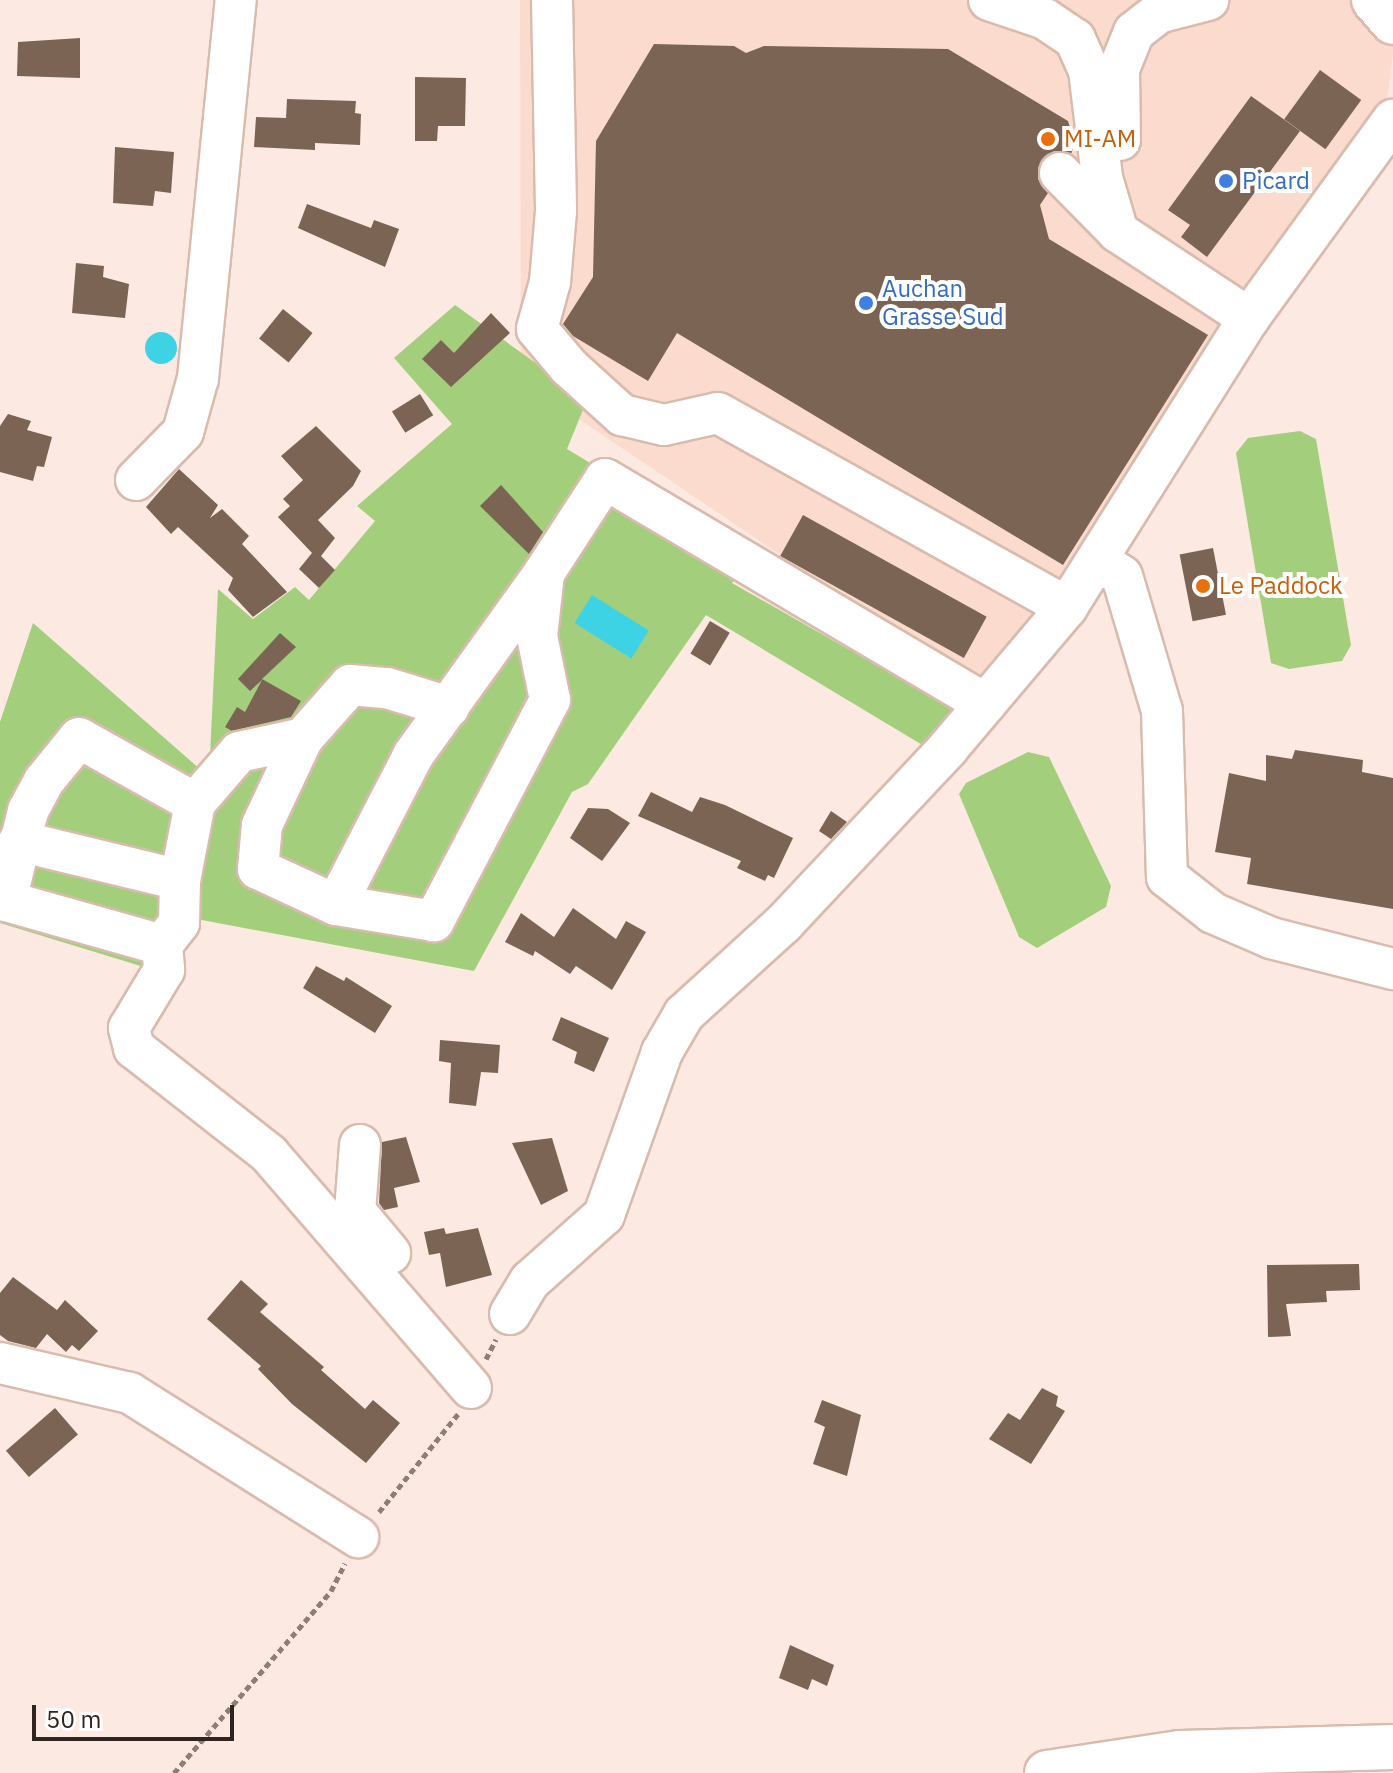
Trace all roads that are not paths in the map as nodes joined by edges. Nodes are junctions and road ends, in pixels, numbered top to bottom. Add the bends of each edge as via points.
1 (236, 0) edge
2 (552, 0) edge
3 (989, 0) edge
4 (1208, 0) edge
5 (1393, 120) edge
6 (1052, 186) dead end
7 (1118, 232) junction
8 (1249, 318) junction
9 (136, 480) dead end
10 (1099, 561) junction
11 (544, 573) junction
12 (1067, 607) junction
13 (985, 704) junction
14 (449, 707) junction
15 (303, 738) junction
16 (195, 803) junction
17 (19, 841) junction
18 (180, 880) junction
19 (336, 905) junction
20 (162, 945) junction
21 (1393, 969) edge
22 (360, 1145) dead end
23 (510, 1314) dead end
24 (0, 1363) edge
25 (358, 1537) dead end
26 (1393, 1747) edge
27 (1047, 1773) edge

1 - 9 street via 198,378 183,432
2 - 12 street via 556,211 550,282 537,329 569,367 622,415 664,425 718,413
3 - 7 street via 1045,19 1075,39 1089,70 1102,178
4 - 7 street via 1158,13 1134,32 1119,69
5 - 8 street
6 - 7 street
7 - 8 street
8 - 10 street
10 - 12 street
10 - 21 street via 1122,576 1162,711 1167,877 1213,913 1271,938
11 - 13 street via 605,479
11 - 14 street
11 - 19 street via 537,636 550,700 434,921
12 - 13 street
13 - 23 street via 783,924 684,1014 662,1052 604,1215 530,1281
14 - 15 street via 387,688 350,685
14 - 19 street via 414,754
15 - 16 street via 239,752
15 - 19 street via 262,825 258,869
16 - 17 street via 79,738 44,781
16 - 18 street
17 - 18 street
17 - 20 street via 6,901
18 - 20 street via 179,923
20 - 22 street via 164,970 129,1028 134,1048 269,1154 477,1375 355,1211
24 - 25 street via 130,1393
26 - 27 highway via 1180,1753

